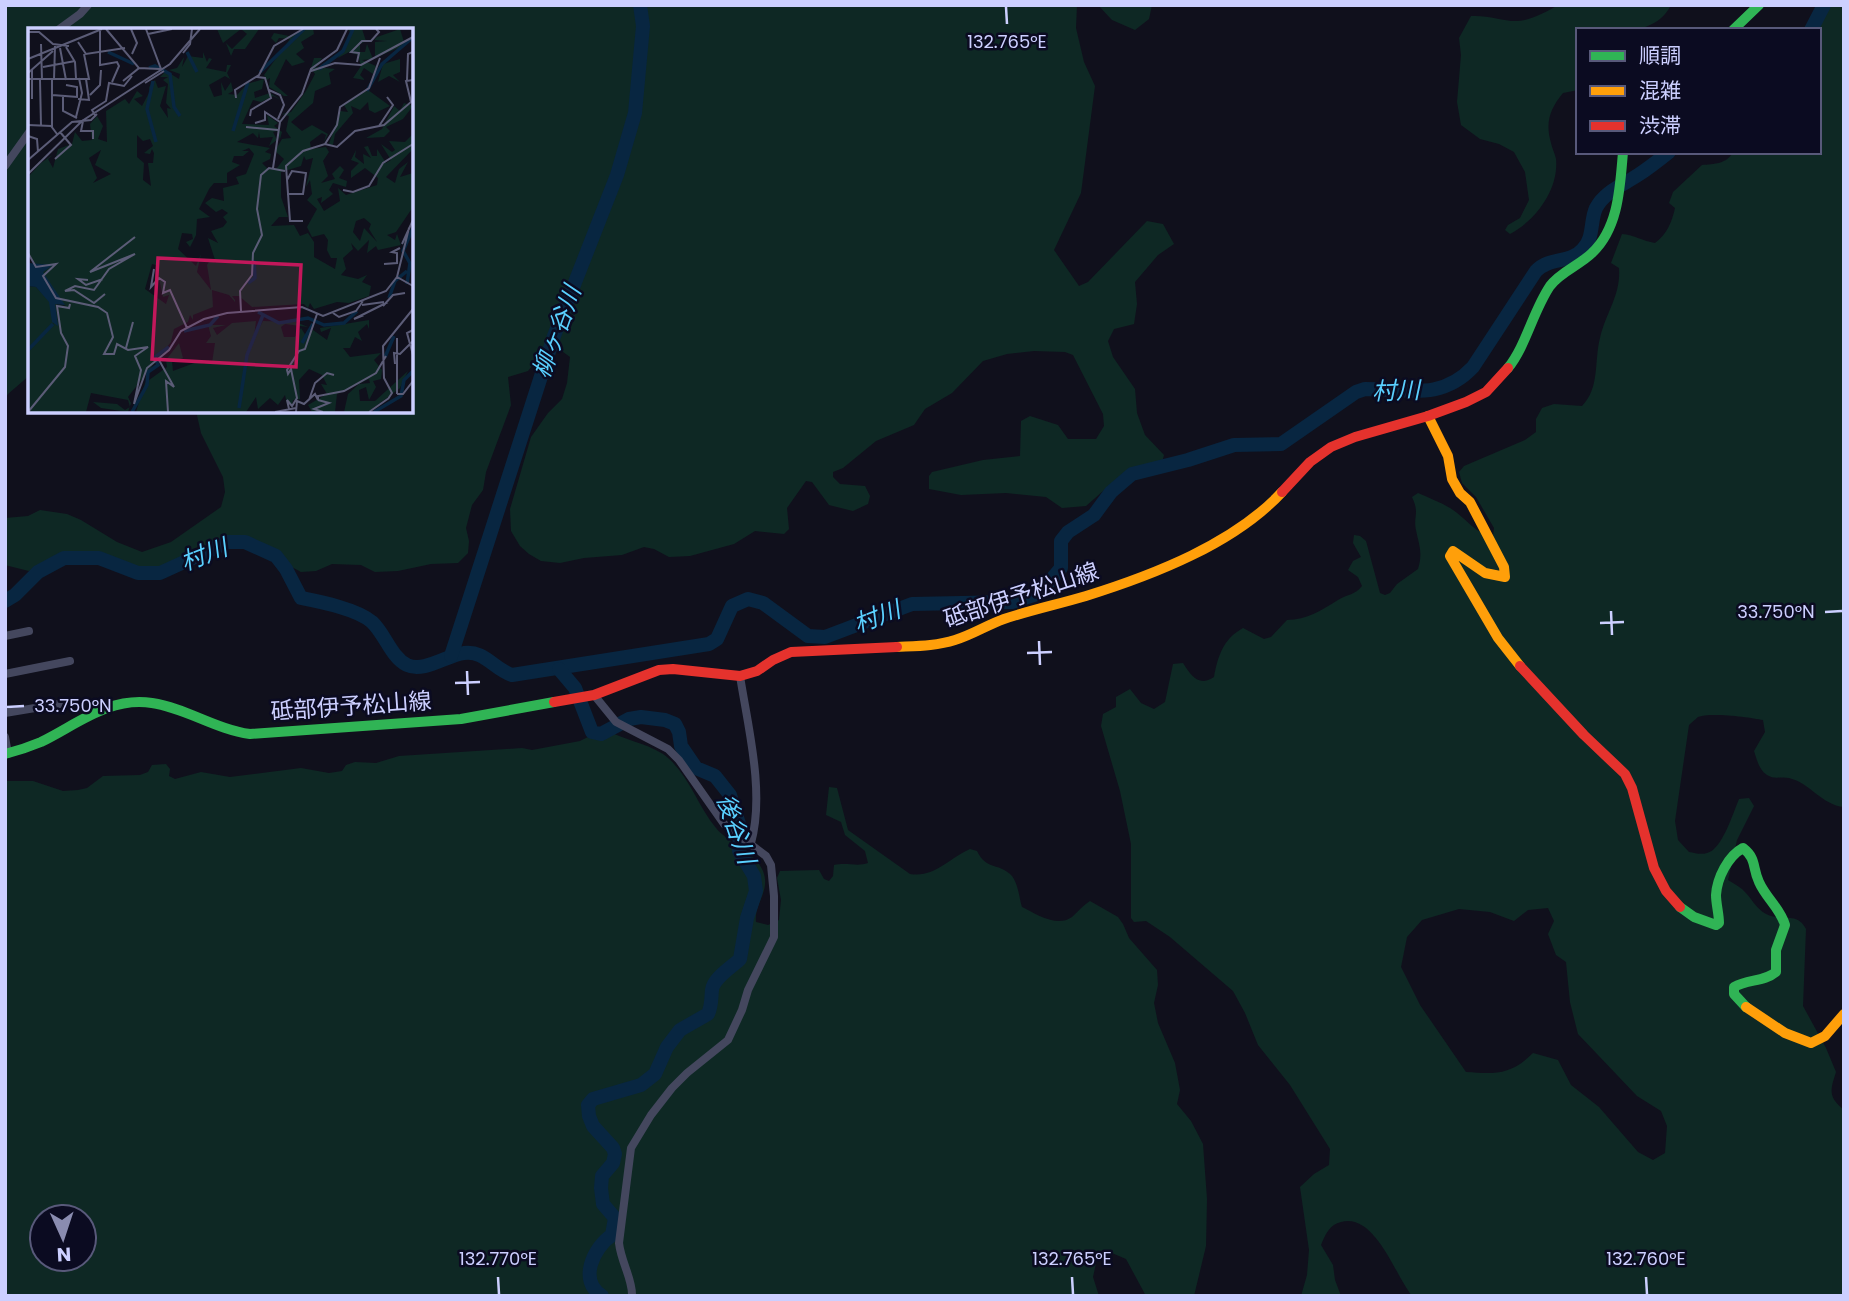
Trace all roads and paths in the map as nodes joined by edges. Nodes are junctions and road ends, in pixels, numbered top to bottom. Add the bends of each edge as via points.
1 (88, 5) edge
2 (1759, 5) edge
3 (61, 28) edge
4 (1736, 28) edge
5 (28, 134) edge
6 (1623, 154) edge
7 (5, 166) edge
8 (1428, 416) junction
9 (29, 631) dead end
10 (5, 636) edge
11 (70, 661) dead end
12 (5, 674) edge
13 (740, 676) junction
14 (594, 695) junction
15 (71, 702) dead end
16 (5, 713) edge
17 (5, 737) edge
18 (6, 754) edge
19 (751, 843) junction
20 (1844, 1013) edge
21 (632, 1296) edge

1 - 3 street
2 - 4 main road
5 - 7 street
6 - 8 main road, 砥部伊予松山線 via 1612,223 1593,253 1552,284 1511,365 1496,384 1476,398
8 - 13 main road, 砥部伊予松山線 via 1331,447 1239,530 1134,580 1003,619 955,640 924,646 791,652
8 - 20 main road via 1448,456 1451,479 1470,502 1504,568 1504,577 1485,573 1453,551 1450,556 1501,643 1548,698 1625,774 1647,848 1676,903 1716,925 1720,915 1717,887 1733,854 1743,848 1753,856 1761,888 1785,925 1776,950 1776,972 1767,979 1742,981 1734,986 1734,994 1805,1042 1812,1043 1827,1033
9 - 10 street
11 - 12 street
13 - 14 main road, 砥部伊予松山線 via 659,670
13 - 19 street via 755,780
14 - 18 main road, 砥部伊予松山線 via 461,719 250,734 208,725 163,705 122,702
14 - 19 street via 617,722 680,760 724,824
15 - 16 street
17 - 18 street
19 - 21 street via 771,865 774,937 728,1040 672,1088 631,1148 619,1243

